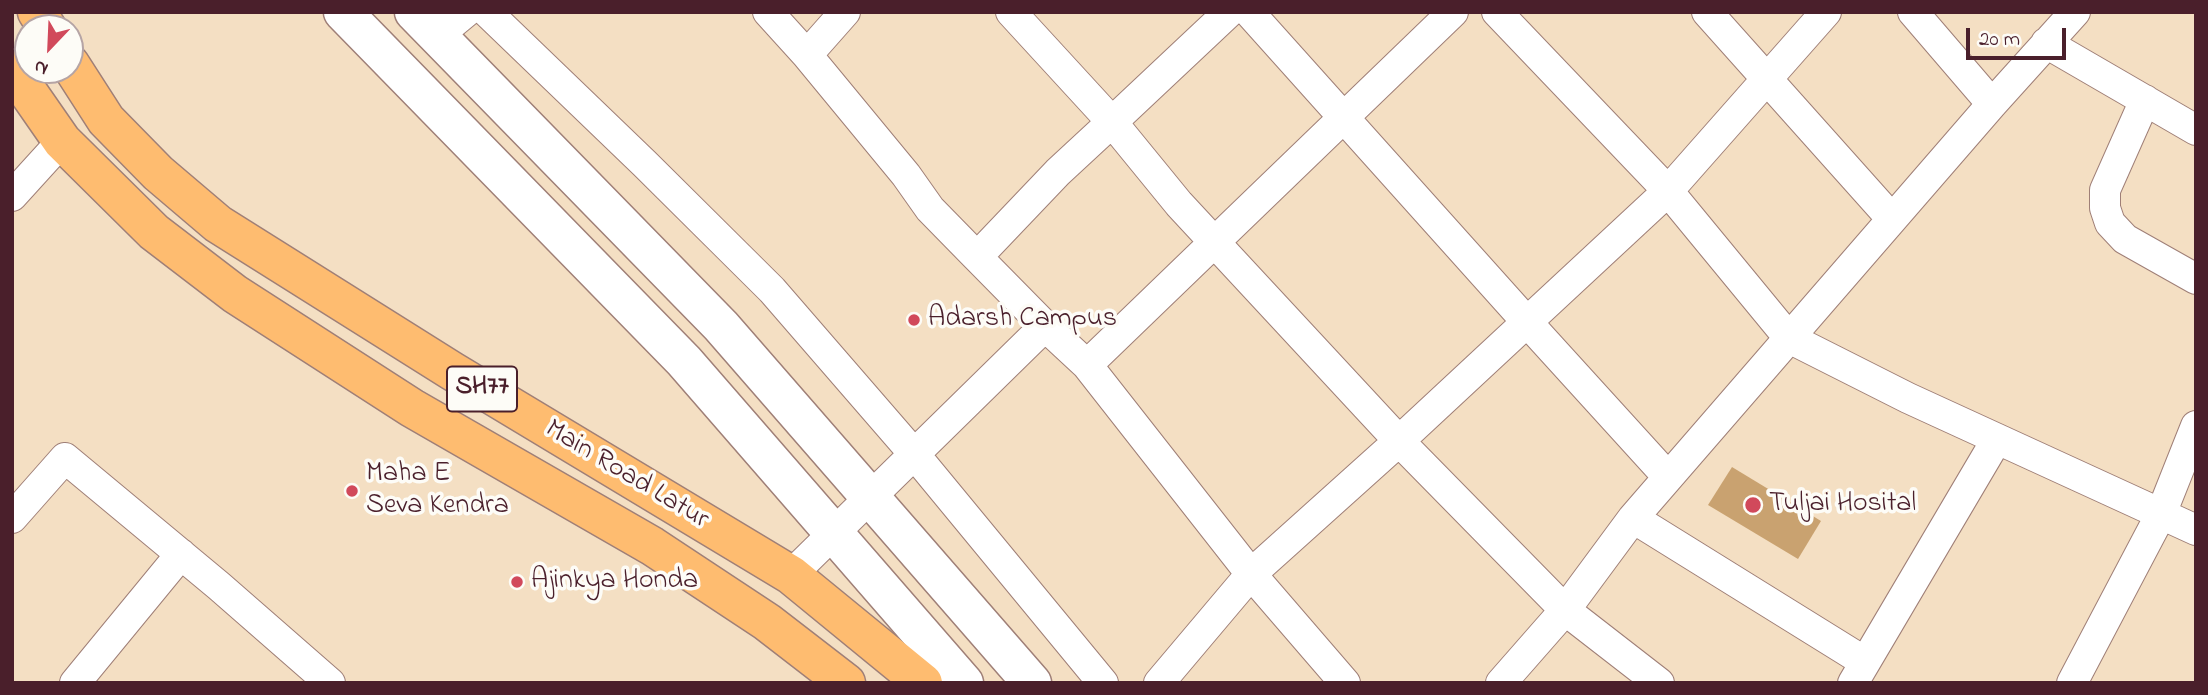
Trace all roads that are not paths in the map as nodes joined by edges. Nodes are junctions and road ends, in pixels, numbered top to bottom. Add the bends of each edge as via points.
1 (343, 12) edge
2 (487, 12) edge
3 (768, 12) edge
4 (845, 12) edge
5 (1012, 12) edge
6 (1229, 12) edge
7 (1249, 12) edge
8 (1453, 12) edge
9 (1497, 12) edge
10 (1707, 12) edge
11 (1826, 12) edge
12 (1913, 12) edge
13 (2075, 12) edge
14 (439, 20) edge
15 (2046, 43) junction
16 (807, 54) junction
17 (12, 69) edge
18 (1766, 78) junction
19 (83, 84) edge
20 (2145, 100) junction
21 (1992, 103) junction
22 (1342, 118) junction
23 (1112, 122) junction
24 (2196, 130) edge
25 (62, 141) junction
26 (1668, 191) junction
27 (12, 196) edge
28 (1892, 219) junction
29 (1215, 242) junction
30 (977, 257) junction
31 (2196, 279) edge
32 (1527, 322) junction
33 (1045, 326) junction
34 (1789, 338) junction
35 (1087, 365) junction
36 (2196, 426) edge
37 (1997, 439) junction
38 (1399, 441) junction
39 (915, 455) junction
40 (1668, 477) junction
41 (871, 498) junction
42 (2161, 514) junction
43 (12, 518) edge
44 (1633, 518) junction
45 (2196, 530) edge
46 (833, 532) junction
47 (181, 554) junction
48 (1251, 574) junction
49 (791, 575) junction
50 (1565, 610) junction
51 (1859, 672) edge
52 (75, 683) edge
53 (330, 683) edge
54 (846, 683) edge
55 (923, 683) edge
56 (964, 683) edge
57 (1032, 683) edge
58 (1103, 683) edge
59 (1159, 683) edge
60 (1345, 683) edge
61 (1501, 683) edge
62 (1659, 683) edge
63 (2072, 683) edge

1 - 46 street via 684,360
2 - 39 street via 772,290
3 - 16 street
4 - 16 street
5 - 23 street
6 - 23 street
7 - 22 street
8 - 22 street
9 - 26 street
10 - 18 street
11 - 18 street
12 - 21 street
13 - 15 street
14 - 41 street via 721,326
15 - 20 street
15 - 21 street
16 - 30 street via 930,209
17 - 25 main road, Main Road Latur / SH77
18 - 26 street
18 - 28 street
19 - 49 main road, Main Road Latur / SH77 via 106,120 218,224
20 - 24 street
20 - 31 street via 2105,190 2105,208 2110,223 2125,239
21 - 28 street
22 - 29 street
22 - 32 street
23 - 29 street
23 - 30 street
25 - 27 street
25 - 54 main road, Main Road Latur / SH77 via 155,232 235,294 412,408 652,546 767,622
26 - 32 street
26 - 34 street
28 - 34 street
29 - 35 street
29 - 38 street
30 - 33 street
32 - 38 street
32 - 40 street
33 - 35 street
33 - 39 street
34 - 37 street
34 - 40 street
35 - 48 street
36 - 42 street
37 - 42 street
37 - 51 street
38 - 48 street
38 - 50 street
39 - 41 street
39 - 58 street
40 - 44 street
41 - 46 street
41 - 57 street
42 - 45 street
42 - 63 street
43 - 47 street via 65,458
44 - 50 street
44 - 51 street
46 - 49 street
46 - 56 street
47 - 52 street
47 - 53 street
48 - 59 street
48 - 60 street
49 - 55 main road, Main Road Latur / SH77
50 - 61 street
50 - 62 street

